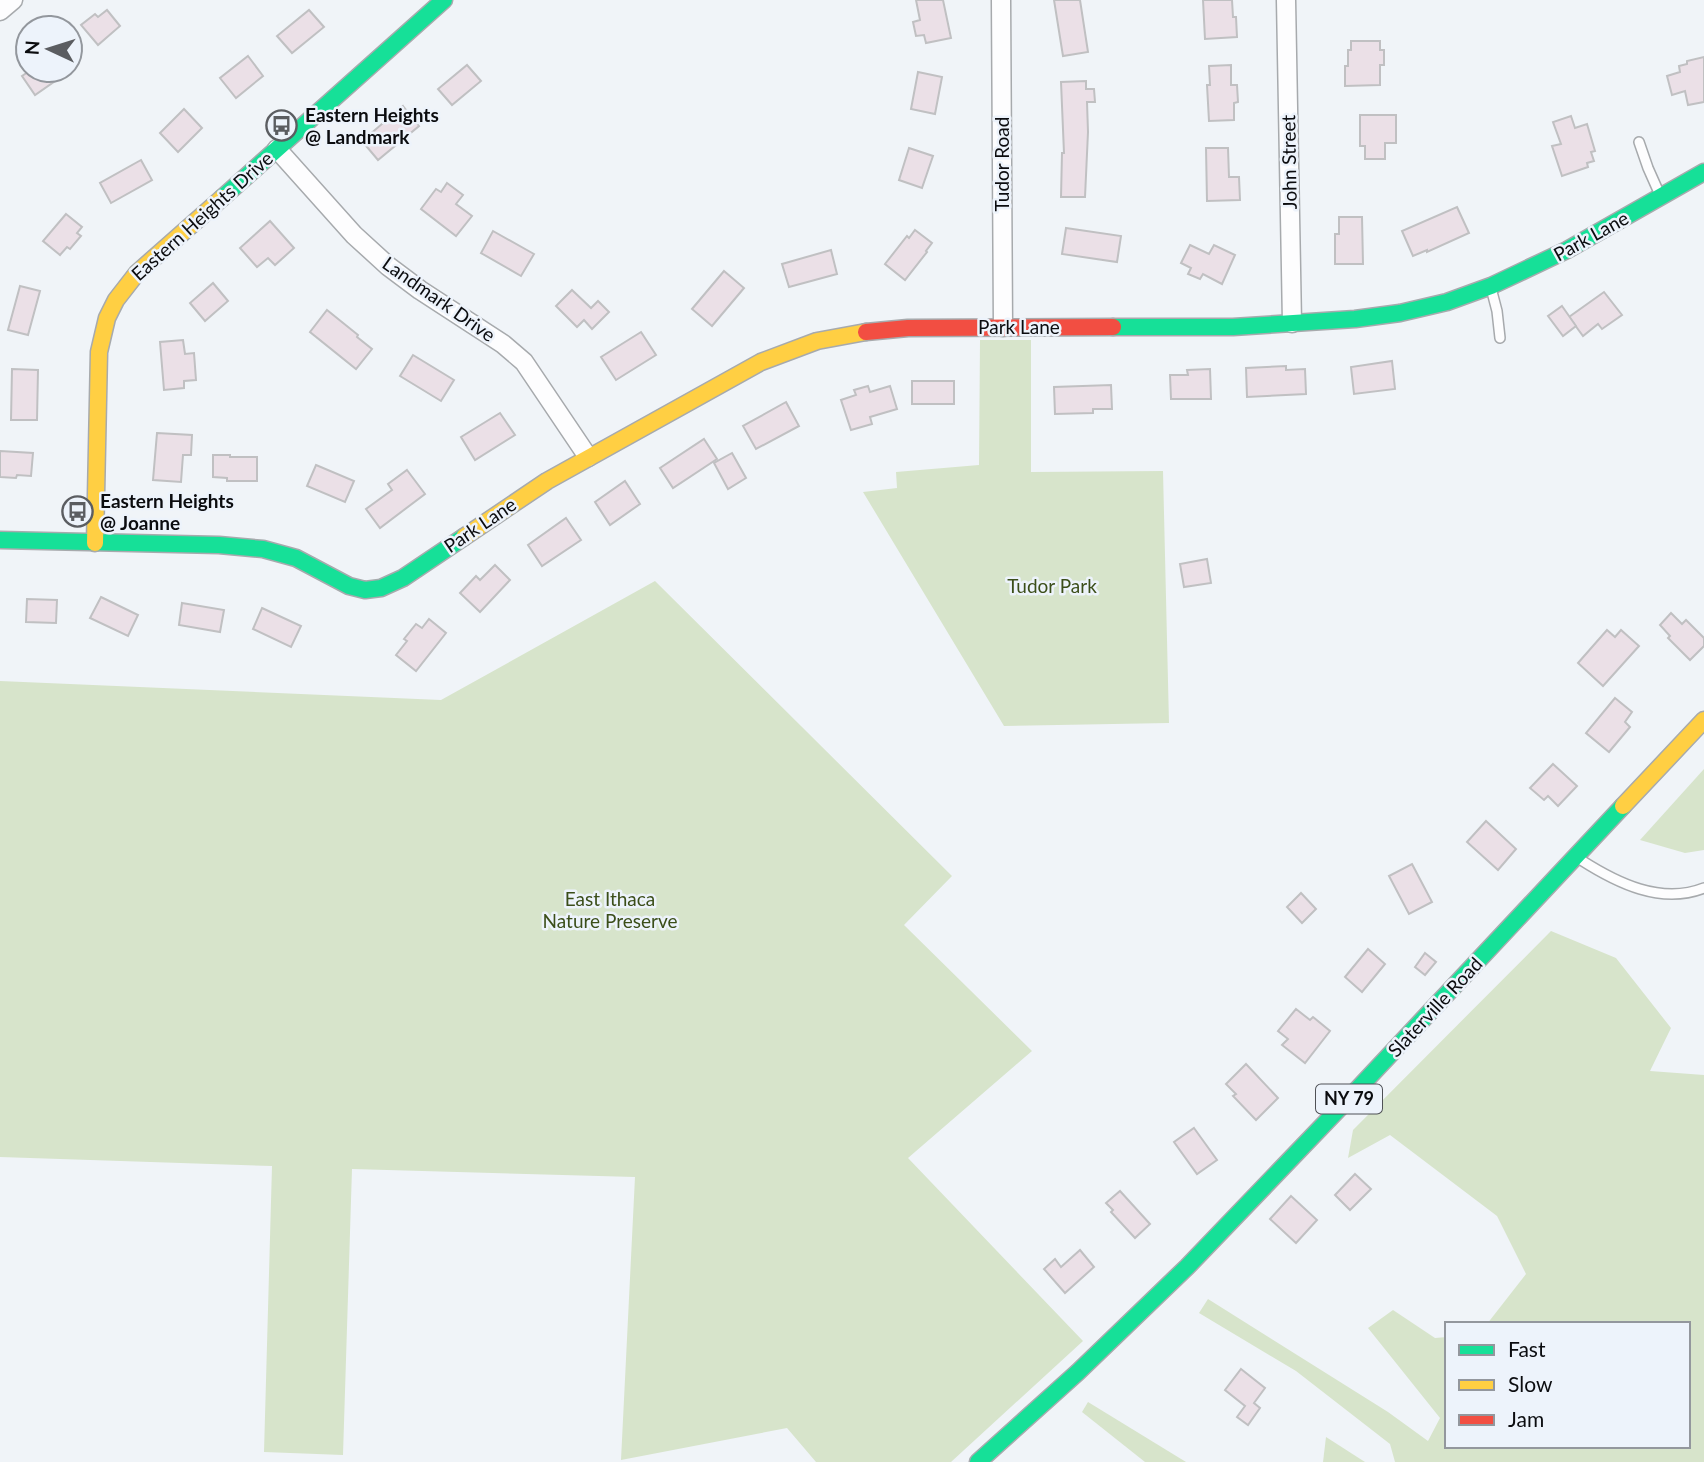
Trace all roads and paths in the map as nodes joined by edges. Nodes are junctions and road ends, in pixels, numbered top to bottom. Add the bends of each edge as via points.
1 (13, 0) edge
2 (444, 0) edge
3 (1001, 0) edge
4 (1286, 0) edge
5 (0, 12) edge
6 (1639, 142) dead end
7 (278, 149) junction
8 (1704, 172) edge
9 (1661, 197) junction
10 (1491, 286) junction
11 (1292, 323) junction
12 (1003, 327) junction
13 (1500, 338) dead end
14 (588, 457) junction
15 (0, 540) edge
16 (95, 542) junction
17 (1704, 720) edge
18 (1576, 857) junction
19 (1704, 888) edge
20 (978, 1462) edge

1 - 5 street
2 - 7 main road, Eastern Heights Drive
3 - 12 street, Tudor Road
4 - 11 street, John Street
6 - 9 lane
7 - 14 street, Landmark Drive via 354,235 388,265 524,362
7 - 16 main road, Eastern Heights Drive via 137,273 110,308 99,352
8 - 9 main road, Park Lane
9 - 10 main road, Park Lane
10 - 11 main road, Park Lane via 1400,313
10 - 13 lane
11 - 12 main road, Park Lane
12 - 14 main road, Park Lane via 908,328 793,348
14 - 16 main road, Park Lane via 403,578 370,591 296,558 265,550
15 - 16 main road
17 - 18 main road, Slaterville Road / NY 79
18 - 19 lane via 1619,881 1651,892 1675,895
18 - 20 main road, Slaterville Road / NY 79 via 1188,1268

